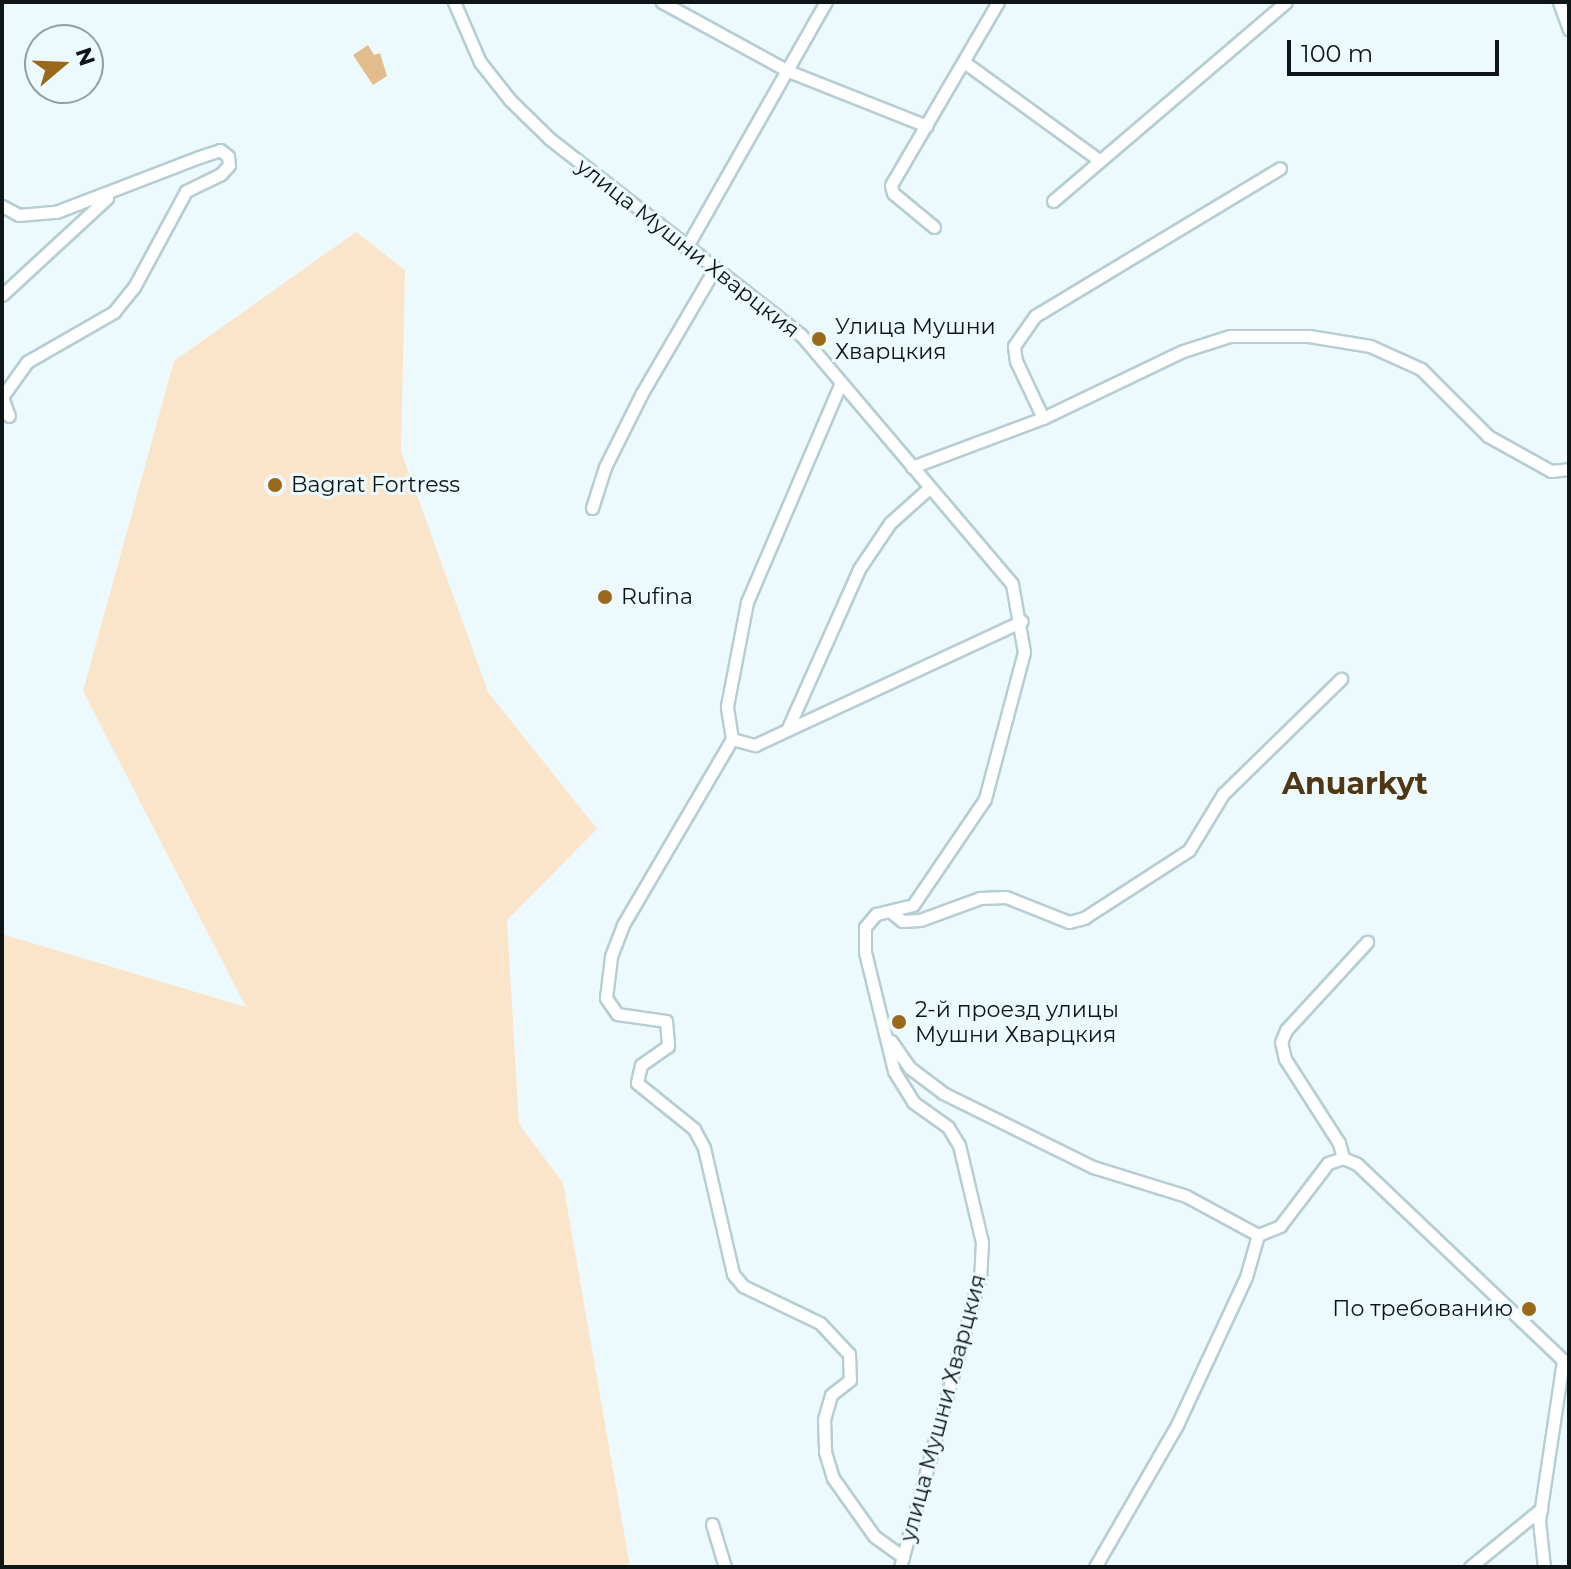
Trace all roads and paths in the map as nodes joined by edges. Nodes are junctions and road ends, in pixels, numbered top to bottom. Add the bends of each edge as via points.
1 (454, 2) edge
2 (662, 2) edge
3 (826, 2) edge
4 (998, 2) edge
5 (1286, 2) edge
6 (1559, 2) edge
7 (1569, 29) edge
8 (964, 62) junction
9 (788, 71) junction
10 (927, 126) junction
11 (1099, 160) junction
12 (1280, 168) dead end
13 (112, 194) junction
14 (1053, 201) dead end
15 (2, 206) edge
16 (934, 227) dead end
17 (686, 248) junction
18 (714, 270) junction
19 (2, 295) edge
20 (841, 383) junction
21 (2, 397) edge
22 (9, 416) dead end
23 (1043, 418) junction
24 (912, 467) junction
25 (1569, 469) edge
26 (929, 488) junction
27 (592, 508) dead end
28 (1022, 621) junction
29 (1341, 679) dead end
30 (788, 728) junction
31 (732, 739) junction
32 (891, 912) junction
33 (1367, 942) dead end
34 (887, 1035) junction
35 (1343, 1158) junction
36 (1258, 1235) junction
37 (1566, 1359) edge
38 (1541, 1509) junction
39 (712, 1524) dead end
40 (902, 1562) edge
41 (725, 1567) edge
42 (1095, 1567) edge
43 (1470, 1567) edge
44 (1544, 1567) edge

1 - 17 street, улица Мушни Хварцкия via 480,62 510,100 550,139
2 - 9 street
3 - 9 street
4 - 8 street
5 - 11 street
6 - 7 street
8 - 10 street
8 - 11 street
9 - 10 street
9 - 17 street
10 - 16 street via 891,185 893,193
11 - 14 street
12 - 23 street via 1035,316 1021,331 1016,361
13 - 15 street via 56,212 19,215
13 - 19 street
13 - 21 street via 220,150 228,156 229,165 221,174 186,191 134,287 114,312 27,362
17 - 18 street, улица Мушни Хварцкия
18 - 20 street, улица Мушни Хварцкия via 801,335
18 - 27 street via 642,393 605,467
20 - 24 street, улица Мушни Хварцкия
20 - 31 street via 747,602 727,706
21 - 22 street
23 - 24 street
23 - 25 street via 1183,351 1230,336 1309,336 1370,346 1421,369 1488,436 1551,471
24 - 26 street, улица Мушни Хварцкия
26 - 28 street, улица Мушни Хварцкия via 1012,584
26 - 30 street via 890,523 859,569
28 - 30 street
28 - 32 street, улица Мушни Хварцкия via 1024,652 985,799 930,887 913,905
29 - 32 street via 1223,794 1189,850 1084,918 1069,922 1006,897 980,898 920,920 902,921
30 - 31 street via 755,745
31 - 40 street via 623,925 611,957 606,998 617,1014 666,1021 668,1046 641,1065 637,1083 694,1129 704,1148 733,1274 743,1286 820,1323 849,1354 850,1380 831,1395 824,1419 825,1452 833,1478 874,1536
32 - 34 street, улица Мушни Хварцкия via 876,914 865,927 865,952
33 - 35 street via 1286,1030 1281,1042 1285,1059 1339,1143
34 - 36 street via 910,1068 943,1093 1093,1167 1186,1196
34 - 40 street, улица Мушни Хварцкия via 894,1071 913,1102 948,1127 959,1145 982,1242 980,1275
35 - 36 street via 1328,1163 1280,1226
35 - 37 street via 1357,1164
36 - 42 street via 1246,1277 1177,1425
37 - 38 street
38 - 43 street
38 - 44 street
39 - 41 street

